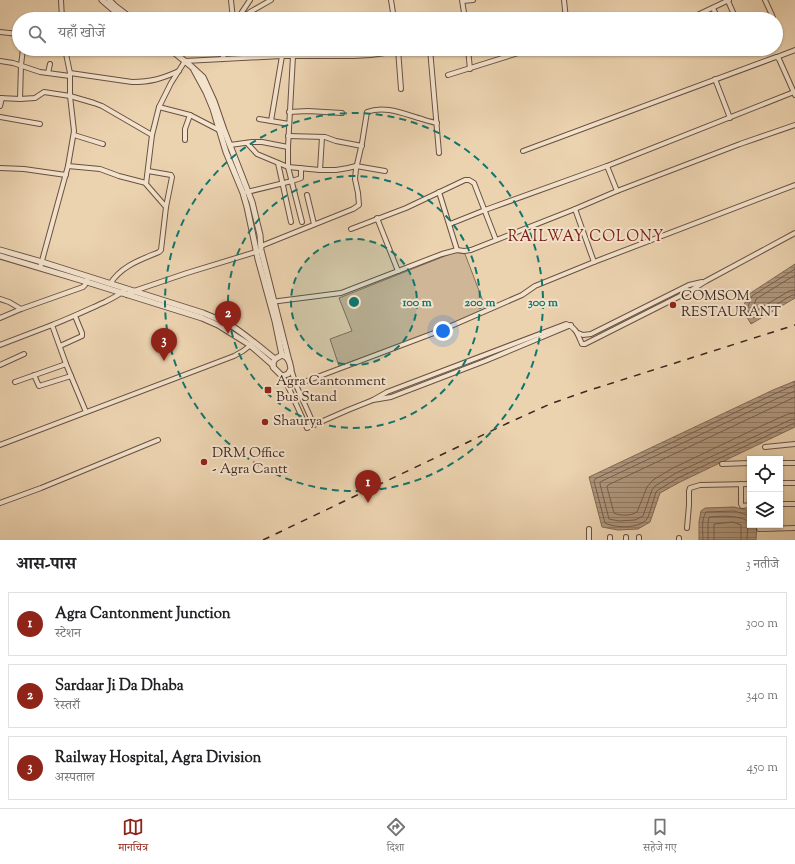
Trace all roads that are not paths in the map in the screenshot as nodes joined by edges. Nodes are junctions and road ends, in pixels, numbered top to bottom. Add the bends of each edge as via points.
1 (61, 0) edge
2 (102, 0) edge
3 (109, 0) edge
4 (232, 0) edge
5 (250, 0) edge
6 (271, 0) edge
7 (391, 0) edge
8 (473, 0) edge
9 (564, 0) edge
10 (729, 0) edge
11 (765, 0) edge
12 (462, 1) edge
13 (713, 8) junction
14 (62, 12) edge
15 (116, 12) edge
16 (122, 12) edge
17 (233, 12) edge
18 (242, 12) edge
19 (250, 12) edge
20 (393, 12) edge
21 (464, 12) edge
22 (565, 12) edge
23 (704, 12) edge
24 (715, 12) edge
25 (733, 12) edge
26 (771, 12) edge
27 (0, 32) edge
28 (12, 33) edge
29 (795, 50) edge
30 (783, 55) edge
31 (22, 56) edge
32 (66, 56) edge
33 (179, 56) edge
34 (224, 56) edge
35 (282, 56) junction
36 (293, 56) junction
37 (354, 56) edge
38 (399, 56) edge
39 (431, 56) edge
40 (469, 56) edge
41 (510, 56) edge
42 (778, 57) joint
43 (222, 59) junction
44 (0, 61) edge
45 (185, 61) junction
46 (50, 64) dead end
47 (21, 66) junction
48 (470, 69) junction
49 (179, 71) junction
50 (48, 73) junction
51 (70, 75) junction
52 (448, 75) dead end
53 (715, 79) junction
54 (402, 90) dead end
55 (794, 94) edge
56 (70, 96) junction
57 (1, 98) edge
58 (20, 99) junction
59 (0, 106) edge
60 (158, 107) junction
61 (289, 112) junction
62 (342, 112) dead end
63 (190, 115) junction
64 (0, 117) edge
65 (730, 118) junction
66 (259, 119) dead end
67 (271, 121) junction
68 (437, 123) junction
69 (40, 124) dead end
70 (289, 124) junction
71 (795, 125) edge
72 (222, 130) junction
73 (74, 135) junction
74 (152, 135) junction
75 (288, 136) junction
76 (322, 137) junction
77 (184, 140) dead end
78 (247, 143) junction
79 (103, 144) dead end
80 (230, 145) junction
81 (362, 146) junction
82 (288, 147) junction
83 (523, 151) dead end
84 (439, 153) dead end
85 (278, 163) junction
86 (68, 166) junction
87 (356, 166) junction
88 (607, 166) junction
89 (288, 167) junction
90 (0, 168) edge
91 (301, 168) junction
92 (148, 170) junction
93 (320, 170) junction
94 (385, 171) dead end
95 (66, 175) junction
96 (292, 181) junction
97 (146, 183) junction
98 (282, 183) junction
99 (795, 185) edge
100 (617, 191) junction
101 (439, 192) junction
102 (245, 193) junction
103 (307, 195) dead end
104 (166, 207) junction
105 (574, 209) junction
106 (485, 210) junction
107 (377, 218) junction
108 (291, 222) dead end
109 (302, 222) dead end
110 (314, 224) junction
111 (450, 224) junction
112 (351, 229) dead end
113 (795, 234) edge
114 (496, 240) junction
115 (260, 249) junction
116 (0, 250) edge
117 (457, 250) junction
118 (0, 256) edge
119 (42, 262) junction
120 (594, 262) junction
121 (40, 268) junction
122 (398, 271) junction
123 (87, 280) junction
124 (706, 281) junction
125 (110, 284) junction
126 (126, 289) junction
127 (134, 291) junction
128 (124, 294) junction
129 (0, 299) edge
130 (272, 302) junction
131 (21, 309) junction
132 (76, 316) junction
133 (628, 316) junction
134 (0, 318) edge
135 (631, 321) junction
136 (52, 325) junction
137 (578, 333) junction
138 (252, 344) junction
139 (0, 346) edge
140 (60, 346) junction
141 (24, 354) dead end
142 (282, 355) junction
143 (275, 359) junction
144 (289, 361) junction
145 (66, 364) junction
146 (0, 365) edge
147 (273, 365) junction
148 (291, 369) junction
149 (281, 375) junction
150 (34, 376) junction
151 (70, 376) junction
152 (15, 382) dead end
153 (296, 386) junction
154 (86, 412) junction
155 (314, 425) junction
156 (158, 440) dead end
157 (795, 444) edge
158 (0, 445) edge
159 (765, 447) dead end
160 (747, 463) edge
161 (783, 463) edge
162 (795, 463) edge
163 (722, 464) dead end
164 (783, 483) edge
165 (795, 483) edge
166 (741, 484) junction
167 (747, 484) edge
168 (0, 503) edge
169 (783, 504) edge
170 (795, 504) edge
171 (747, 505) edge
172 (687, 528) dead end
173 (783, 528) edge
174 (795, 528) edge
175 (589, 529) dead end
176 (589, 540) edge

1 - 14 street
2 - 15 street
3 - 16 street
4 - 17 street
5 - 18 street
6 - 19 street
7 - 20 street
8 - 12 street
9 - 22 street
10 - 13 street
10 - 25 street
11 - 26 street
12 - 21 street
13 - 23 street
13 - 24 street
27 - 28 street
29 - 30 street
31 - 47 street
32 - 51 street
33 - 45 street
34 - 43 street
35 - 36 street
35 - 43 street
35 - 67 street
36 - 37 street
36 - 61 street
38 - 54 street
39 - 68 street
40 - 48 street
41 - 48 street
42 - 53 street
42 - 55 street
43 - 45 street
44 - 47 street
45 - 49 street
45 - 72 street via 192,67 206,92
46 - 50 street
47 - 50 street
47 - 58 street
48 - 52 street
49 - 51 street via 160,79 139,82
49 - 60 street
50 - 51 street
51 - 56 street
53 - 65 street
53 - 83 street
55 - 65 street
56 - 58 street via 44,92 36,98
56 - 73 street
56 - 74 street via 102,106
57 - 58 street
57 - 59 street
60 - 63 street
60 - 74 street
61 - 62 street
61 - 70 street
63 - 72 street
63 - 77 street
64 - 69 street
65 - 88 street
66 - 67 street
67 - 70 street
68 - 81 street via 382,109 368,111
68 - 84 street
70 - 75 street
71 - 100 street
72 - 80 street
72 - 102 street via 226,152
73 - 79 street
73 - 86 street
74 - 92 street
75 - 76 street
75 - 82 street
76 - 81 street
76 - 93 street
78 - 80 street
78 - 82 street via 262,142
78 - 85 street via 257,154
80 - 102 street
81 - 87 street
82 - 89 street
85 - 89 street
85 - 98 street
86 - 95 street
86 - 97 street via 100,169
87 - 93 street via 341,170
87 - 94 street
87 - 110 street via 359,205
88 - 100 street
88 - 106 street
89 - 91 street
89 - 96 street
90 - 95 street via 24,168
91 - 93 street
91 - 96 street via 301,178
92 - 97 street
92 - 104 street via 172,177
95 - 119 street
96 - 98 street
96 - 109 street
97 - 104 street
98 - 102 street
98 - 108 street
99 - 120 street
100 - 105 street
101 - 106 street via 465,180 472,181
101 - 107 street
101 - 111 street
102 - 115 street
103 - 110 street
104 - 125 street via 159,252 123,268
105 - 114 street
105 - 120 street
106 - 111 street
106 - 114 street
107 - 112 street
107 - 122 street
110 - 115 street
111 - 117 street
113 - 124 street
114 - 117 street via 471,250
115 - 127 street
115 - 130 street
116 - 119 street
117 - 122 street
118 - 121 street
119 - 121 street
119 - 123 street
120 - 153 street via 535,286 522,296 442,330
121 - 123 street
122 - 130 street via 341,293
123 - 125 street
123 - 128 street
123 - 131 street via 83,287
124 - 133 street via 689,285
124 - 135 street via 690,292
125 - 126 street
126 - 127 street
126 - 128 street
127 - 128 street
127 - 138 street via 216,318 232,326
128 - 132 street
128 - 138 street via 202,318
129 - 131 street
130 - 142 street
130 - 144 street
131 - 134 street
132 - 136 street
132 - 140 street via 82,336
133 - 135 street
133 - 137 street via 591,334
135 - 137 street via 585,344 582,344
136 - 139 street
136 - 140 street
137 - 155 street via 571,325 566,324 387,392
138 - 143 street
138 - 147 street
138 - 154 street via 234,356
140 - 145 street
141 - 146 street
142 - 143 street
142 - 144 street
143 - 147 street
144 - 148 street
145 - 150 street
145 - 151 street
147 - 149 street
148 - 149 street via 288,374
148 - 153 street
149 - 155 street via 306,428
150 - 151 street via 41,386
150 - 152 street
151 - 154 street
153 - 155 street
154 - 158 street
156 - 168 street
157 - 159 street
160 - 163 street
161 - 162 street
164 - 165 street
166 - 167 street
166 - 171 street via 741,504
166 - 172 street via 700,485 690,488
169 - 170 street
173 - 174 street
175 - 176 street

